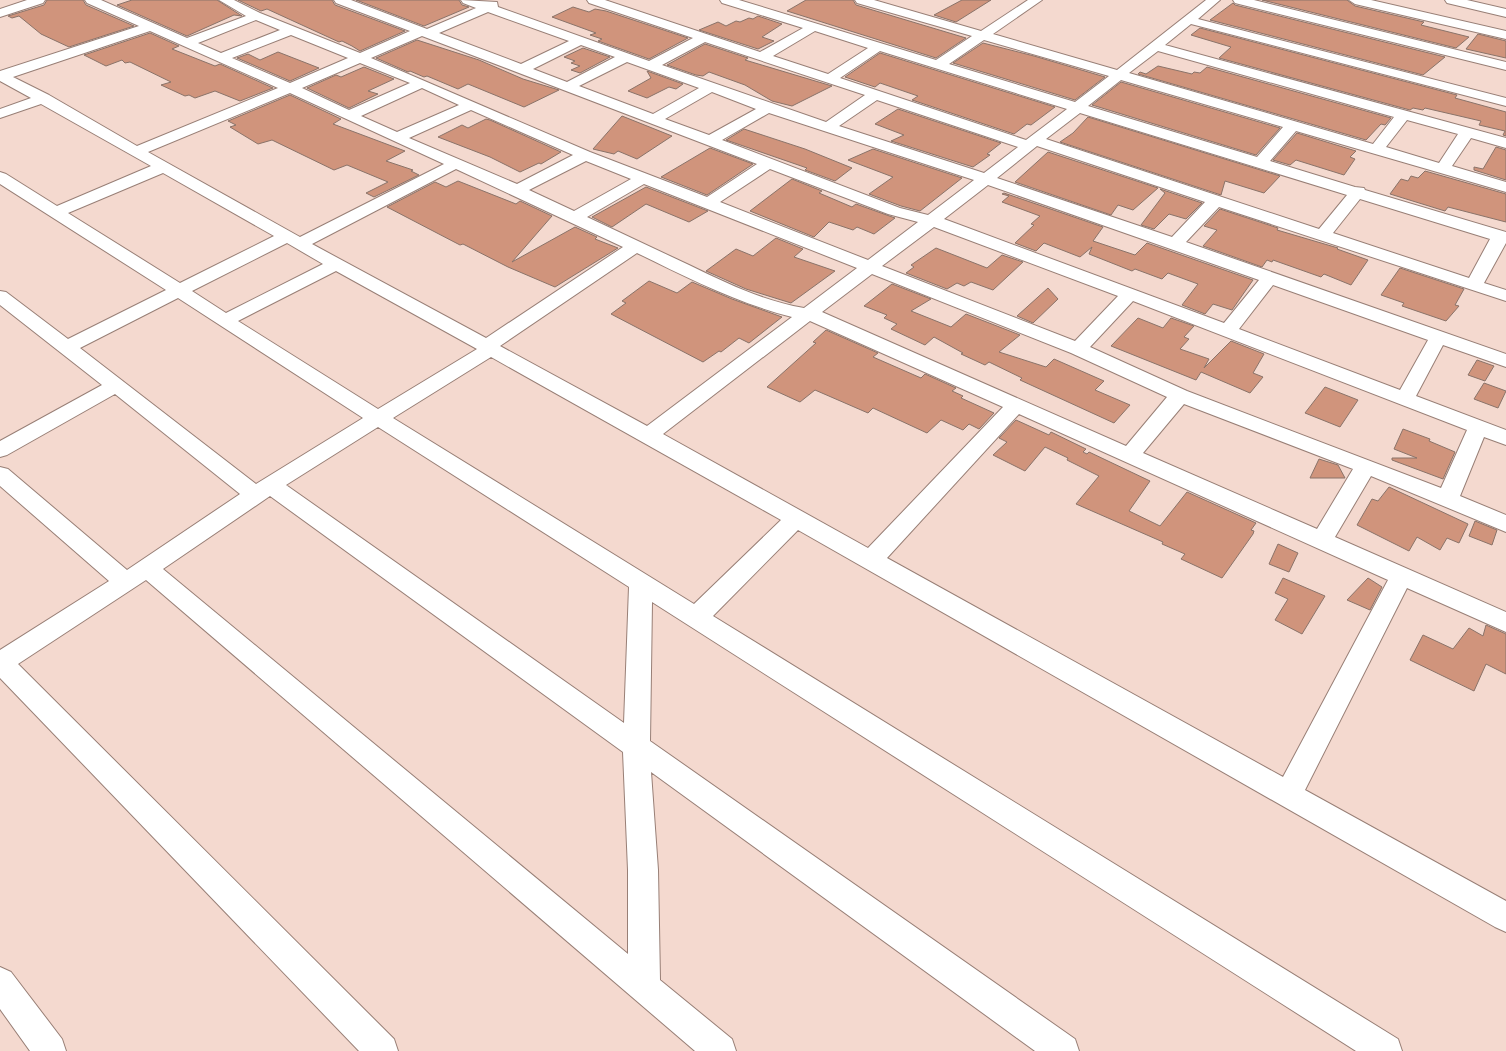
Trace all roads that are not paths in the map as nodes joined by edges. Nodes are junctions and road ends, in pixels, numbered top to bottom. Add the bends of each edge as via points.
1 (39, 0) edge
2 (91, 0) edge
3 (226, 0) edge
4 (340, 0) edge
5 (466, 0) edge
6 (504, 0) edge
7 (592, 0) edge
8 (726, 0) edge
9 (861, 0) edge
10 (1036, 0) edge
11 (1214, 0) edge
12 (1239, 0) edge
13 (1355, 0) edge
14 (1414, 0) edge
15 (1451, 0) edge
16 (1467, 2) edge
17 (776, 4) dead end
18 (488, 7) junction
19 (762, 11) junction
20 (1401, 11) junction
21 (0, 13) edge
22 (1506, 13) edge
23 (256, 16) junction
24 (1189, 20) junction
25 (148, 27) junction
26 (814, 27) junction
27 (292, 30) junction
28 (425, 32) junction
29 (982, 35) junction
30 (1379, 35) junction
31 (1506, 35) edge
32 (702, 38) junction
33 (582, 40) junction
34 (185, 43) junction
35 (879, 46) junction
36 (1156, 46) junction
37 (1449, 52) junction
38 (762, 56) junction
39 (360, 57) junction
40 (626, 57) junction
41 (219, 58) junction
42 (1349, 62) junction
43 (939, 64) junction
44 (650, 66) junction
45 (1506, 66) edge
46 (522, 69) junction
47 (1, 75) edge
48 (1119, 75) junction
49 (830, 79) junction
50 (1426, 80) junction
51 (422, 83) junction
52 (567, 87) junction
53 (711, 87) junction
54 (290, 88) junction
55 (1318, 91) junction
56 (876, 94) junction
57 (44, 98) junction
58 (1506, 102) edge
59 (470, 105) junction
60 (1078, 106) junction
61 (768, 108) junction
62 (0, 114) edge
63 (1403, 114) junction
64 (350, 115) junction
65 (653, 120) junction
66 (1293, 125) junction
67 (828, 127) junction
68 (1467, 132) junction
69 (397, 138) junction
70 (710, 141) junction
71 (1033, 143) junction
72 (1506, 143) edge
73 (1377, 149) junction
74 (137, 151) junction
75 (584, 155) junction
76 (1261, 162) junction
77 (457, 163) junction
78 (769, 163) junction
79 (164, 167) junction
80 (1443, 168) junction
81 (0, 177) edge
82 (643, 178) junction
83 (986, 179) junction
84 (1506, 187) edge
85 (517, 190) junction
86 (1358, 191) junction
87 (1216, 200) junction
88 (707, 204) junction
89 (57, 212) junction
90 (576, 217) junction
91 (932, 220) junction
92 (1323, 235) junction
93 (1503, 237) edge
94 (294, 240) junction
95 (1174, 244) junction
96 (635, 248) junction
97 (336, 264) junction
98 (871, 266) junction
99 (1269, 278) junction
100 (1474, 285) junction
101 (180, 291) junction
102 (1130, 294) junction
103 (0, 296) edge
104 (1506, 296) edge
105 (810, 314) junction
106 (225, 320) junction
107 (1228, 330) junction
108 (1438, 338) junction
109 (67, 347) junction
110 (487, 348) junction
111 (1078, 349) junction
112 (1506, 361) edge
113 (115, 386) junction
114 (1180, 395) junction
115 (1405, 398) junction
116 (1016, 405) junction
117 (378, 418) junction
118 (1478, 428) junction
119 (648, 435) junction
120 (1506, 438) edge
121 (0, 450) edge
122 (1130, 455) junction
123 (1366, 466) junction
124 (0, 474) edge
125 (263, 490) junction
126 (1447, 500) junction
127 (795, 519) junction
128 (1506, 524) edge
129 (1322, 540) junction
130 (870, 562) junction
131 (136, 575) junction
132 (1402, 575) junction
133 (641, 584) junction
134 (696, 618) junction
135 (1506, 622) edge
136 (0, 663) edge
137 (636, 747) junction
138 (1288, 794) junction
139 (1506, 917) edge
140 (0, 983) edge
141 (644, 986) junction
142 (50, 1051) edge
143 (382, 1051) edge
144 (720, 1051) edge
145 (1063, 1051) edge
146 (1386, 1051) edge

1 - 21 street
2 - 25 street
3 - 23 street
4 - 28 street via 370,6
5 - 18 street
6 - 18 street
7 - 32 street
8 - 19 street
9 - 29 street
10 - 29 street
11 - 24 street
12 - 30 street
13 - 20 street
14 - 20 street
15 - 16 street
16 - 22 street
17 - 19 street
18 - 28 street
18 - 33 street
19 - 26 street
20 - 30 street
20 - 31 street
23 - 27 street
23 - 34 street
24 - 36 street
24 - 42 street
25 - 34 street
25 - 47 street
26 - 35 street
26 - 38 street
27 - 39 street
27 - 41 street
28 - 39 street
28 - 46 street
29 - 43 street
29 - 48 street
30 - 37 street
32 - 38 street
32 - 44 street
33 - 40 street
33 - 46 street
34 - 41 street
35 - 43 street
35 - 49 street
36 - 48 street
36 - 55 street
37 - 45 street
37 - 50 street
38 - 49 street
39 - 51 street
39 - 54 street
40 - 44 street
40 - 52 street
41 - 54 street
42 - 50 street
42 - 55 street
43 - 60 street
44 - 53 street
46 - 52 street
47 - 57 street
48 - 60 street
48 - 66 street
49 - 56 street
50 - 58 street
51 - 59 street
51 - 64 street
52 - 65 street
53 - 61 street
53 - 65 street
54 - 64 street
54 - 74 street
55 - 63 street
56 - 67 street
56 - 71 street
57 - 62 street
57 - 74 street
59 - 69 street
59 - 75 street
60 - 71 street
60 - 76 street
61 - 67 street
61 - 70 street
63 - 68 street
63 - 73 street
64 - 69 street
65 - 70 street
66 - 73 street
66 - 76 street
67 - 83 street
68 - 72 street
68 - 80 street
69 - 77 street
70 - 78 street
71 - 83 street
71 - 87 street
73 - 80 street
74 - 79 street
75 - 82 street
75 - 85 street
76 - 86 street
77 - 85 street
77 - 94 street
78 - 88 street
78 - 91 street via 914,218
79 - 89 street
79 - 94 street
80 - 84 street
81 - 89 street
82 - 88 street
82 - 90 street
83 - 91 street
83 - 95 street
85 - 90 street
86 - 92 street
86 - 93 street
87 - 92 street
87 - 95 street
88 - 98 street
89 - 101 street
90 - 96 street
91 - 98 street
91 - 102 street
92 - 100 street
93 - 100 street
94 - 97 street
94 - 101 street
95 - 99 street
96 - 105 street via 764,304
96 - 110 street
97 - 106 street
97 - 110 street
98 - 105 street
98 - 111 street
99 - 107 street
99 - 108 street
100 - 104 street
101 - 106 street
101 - 109 street
102 - 107 street
102 - 111 street
103 - 109 street
105 - 116 street
105 - 119 street
106 - 117 street
107 - 115 street
108 - 112 street
108 - 115 street
109 - 113 street
110 - 117 street
110 - 119 street
111 - 114 street
113 - 121 street
113 - 125 street
114 - 122 street
114 - 123 street
115 - 118 street
116 - 122 street
116 - 130 street
117 - 125 street
117 - 133 street
118 - 120 street
118 - 126 street
119 - 127 street
122 - 129 street
123 - 126 street
123 - 129 street
124 - 131 street
125 - 131 street
125 - 137 street
126 - 128 street
127 - 130 street
127 - 134 street
129 - 132 street
130 - 138 street
131 - 136 street
131 - 141 street
132 - 135 street
132 - 138 street
133 - 134 street
133 - 137 street
134 - 146 street
136 - 143 street
137 - 141 street via 643,870
137 - 145 street
138 - 139 street
140 - 142 street
141 - 144 street

